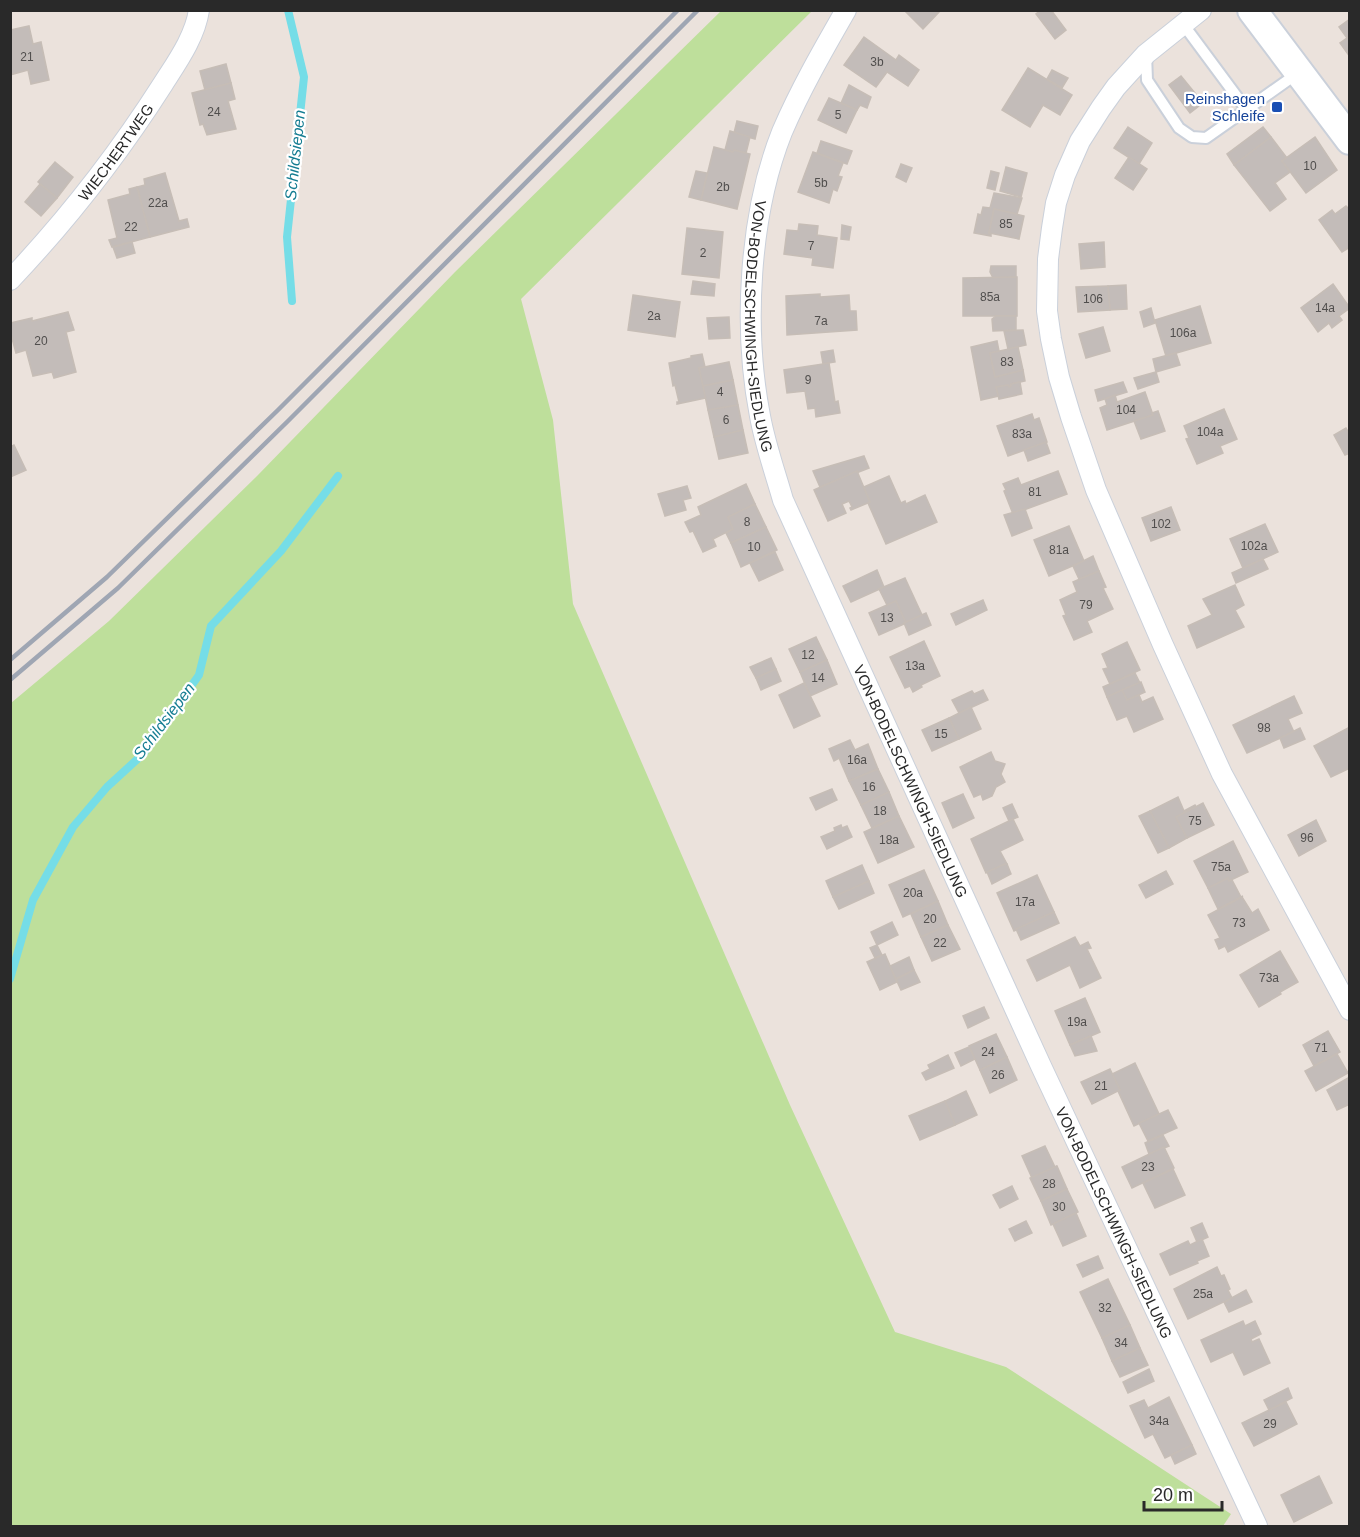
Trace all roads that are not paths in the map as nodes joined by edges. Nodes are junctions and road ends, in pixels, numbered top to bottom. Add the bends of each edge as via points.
1 (199, 10) edge
2 (846, 10) edge
3 (1201, 10) edge
4 (1252, 10) edge
5 (1183, 24) junction
6 (1146, 54) junction
7 (1299, 72) junction
8 (1246, 109) junction
9 (1350, 140) edge
10 (10, 280) edge
11 (1350, 1010) edge
12 (1257, 1527) edge

1 - 10 street, WIECHERTWEG via 197,24 183,51 148,106 75,205
2 - 12 street, VON-BODELSCHWINGH-SIEDLUNG via 782,133 761,209 754,253 752,340 758,407 770,458 783,500
3 - 5 street
4 - 7 main road
5 - 6 street
5 - 8 lane
6 - 8 lane via 1148,80 1179,128 1192,137 1206,138
6 - 11 street via 1116,87 1080,141 1056,203 1048,259 1047,311 1059,377 1096,490 1222,774
7 - 8 lane
7 - 9 main road

